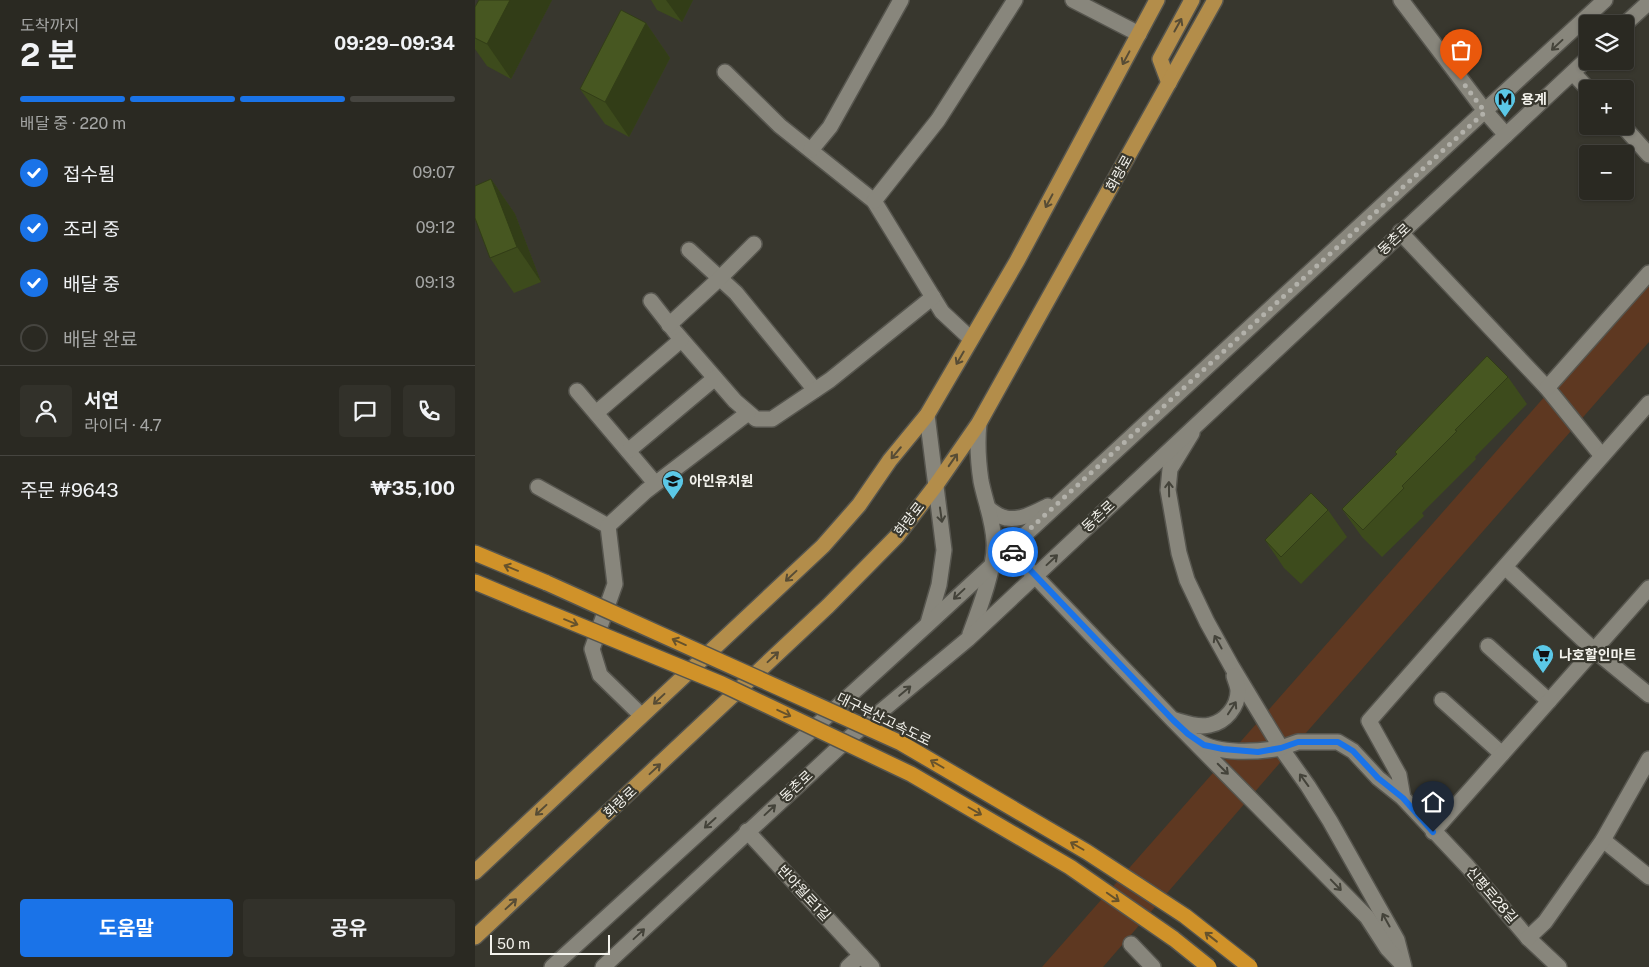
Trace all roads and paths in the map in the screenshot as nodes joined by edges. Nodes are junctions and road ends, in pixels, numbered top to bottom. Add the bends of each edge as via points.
1 (901, 0) edge
2 (1015, 0) edge
3 (1073, 0) edge
4 (1157, 0) edge
5 (1192, 0) edge
6 (1215, 0) edge
7 (1401, 0) edge
8 (1605, 0) edge
9 (1649, 2) edge
10 (1634, 16) edge
11 (1139, 34) junction
12 (1579, 66) edge
13 (725, 72) dead end
14 (1573, 72) junction
15 (1580, 80) edge
16 (1169, 83) junction
17 (1485, 112) junction
18 (1505, 135) junction
19 (1631, 135) edge
20 (811, 150) junction
21 (1649, 155) edge
22 (874, 201) junction
23 (1401, 232) junction
24 (754, 244) dead end
25 (689, 250) dead end
26 (1649, 273) edge
27 (720, 278) junction
28 (933, 297) junction
29 (651, 301) dead end
30 (669, 325) junction
31 (971, 339) junction
32 (681, 340) junction
33 (715, 378) junction
34 (1547, 388) junction
35 (815, 390) junction
36 (577, 391) dead end
37 (1649, 403) edge
38 (596, 413) junction
39 (748, 413) junction
40 (927, 415) junction
41 (979, 423) junction
42 (1198, 423) junction
43 (629, 451) junction
44 (1602, 456) junction
45 (655, 483) junction
46 (936, 484) junction
47 (538, 487) dead end
48 (1063, 498) junction
49 (988, 508) junction
50 (608, 526) junction
51 (1009, 548) junction
52 (475, 553) edge
53 (992, 564) junction
54 (1505, 566) junction
55 (1035, 576) junction
56 (475, 582) edge
57 (1649, 588) edge
58 (927, 625) junction
59 (968, 639) junction
60 (1488, 646) dead end
61 (1594, 650) junction
62 (1232, 668) junction
63 (1649, 696) edge
64 (1441, 700) dead end
65 (1549, 701) junction
66 (641, 715) junction
67 (1173, 720) junction
68 (1188, 734) junction
69 (1281, 748) junction
70 (1502, 754) junction
71 (1649, 759) edge
72 (1403, 798) junction
73 (747, 832) junction
74 (1433, 832) junction
75 (1603, 840) junction
76 (475, 872) edge
77 (1649, 877) edge
78 (475, 937) edge
79 (1528, 938) junction
80 (1131, 944) dead end
81 (861, 955) junction
82 (1403, 966) edge
83 (552, 967) edge
84 (603, 967) edge
85 (848, 967) edge
86 (872, 967) edge
87 (1153, 967) edge
88 (1209, 967) edge
89 (1249, 967) edge
90 (1559, 967) edge

1 - 20 street via 829,127
2 - 22 street via 938,120
3 - 11 street
4 - 11 main road
16 -> 5 main road via 1160,59
6 - 16 main road, 화랑로
7 - 17 street
8 -> 17 street
9 - 10 street
11 -> 31 main road via 1017,261
12 - 14 street, 동촌로
13 - 20 street via 780,126
14 - 15 street
14 - 18 street, 동촌로
16 - 41 main road, 화랑로
17 - 18 street
17 - 48 street
18 - 23 street, 동촌로
19 - 21 street
20 - 22 street
22 - 28 street
23 - 34 street
23 - 42 street, 동촌로
24 - 27 street
25 - 27 street
26 - 34 street
27 - 30 street
27 - 35 street
28 - 31 street via 942,312
28 - 35 street
29 - 30 street
30 - 32 street
31 -> 40 main road
32 - 33 street
32 - 38 street
33 - 39 street
33 - 43 street
34 - 44 street
35 - 39 street via 772,419 756,419
36 - 38 street
37 - 44 street
38 - 43 street
39 - 45 street
40 - 46 street
40 -> 66 main road via 859,505 823,546
46 -> 41 main road, 화랑로
41 - 49 street via 977,444
55 -> 42 street, 동촌로
62 -> 42 street via 1187,580 1168,490 1169,468
43 - 45 street
44 - 54 street
45 - 50 street
46 -> 58 street via 944,550 939,585
78 -> 46 main road, 화랑로 via 828,606 897,536
47 - 50 street
48 - 49 street via 1033,513 1014,518 1005,518
48 - 51 street
49 - 53 street via 995,542
50 - 66 street via 615,584 593,649 600,675
51 - 53 street
51 - 55 street
89 -> 52 highway, 대구부산고속도로, bridge via 1185,916 1087,852 901,743
53 -> 58 street
53 - 59 street via 983,601
54 - 61 street
54 - 72 street via 1369,721 1399,775
55 - 59 street, 동촌로
55 - 67 street
56 -> 88 highway, bridge via 722,684 911,774 1070,867
57 - 61 street
58 -> 83 street
73 -> 59 street, 동촌로 via 849,738
60 - 65 street
61 - 63 street
61 - 65 street
67 -> 62 street via 1197,726 1222,720 1237,702 1238,691
62 - 69 street
64 - 70 street
65 - 70 street
66 -> 76 main road
67 - 68 street
68 - 69 street via 1204,745 1223,749 1258,752
68 -> 82 street via 1367,917
69 - 72 street, 신평로28길 via 1298,742 1338,742 1353,751 1378,778
82 -> 69 street via 1397,940 1330,821
70 - 74 street
71 - 75 street
72 - 74 street, 신평로28길
73 - 81 street, 반야월로1길
84 -> 73 street, 동촌로
74 - 79 street, 신평로28길 via 1468,867
75 - 77 street
75 - 79 street via 1545,922
79 - 90 street, 신평로28길
80 - 87 street
81 - 85 street
81 - 86 street, 반야월로1길

